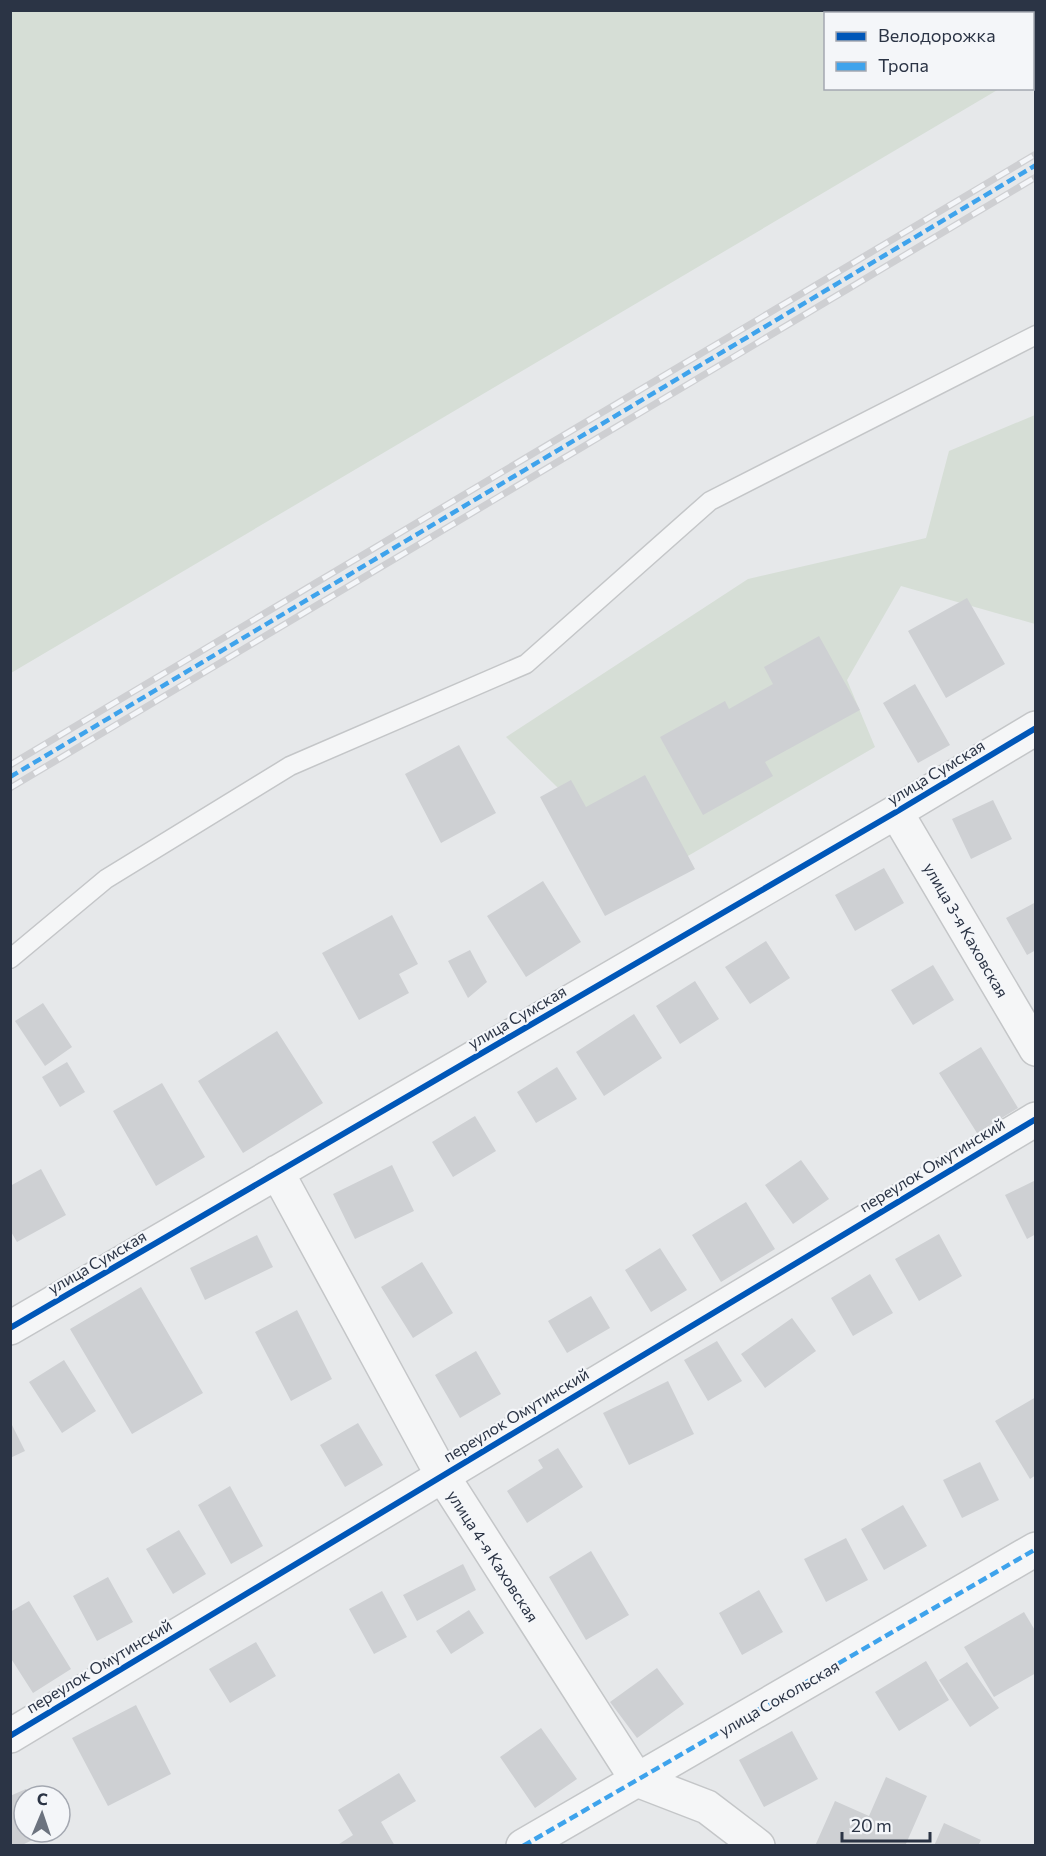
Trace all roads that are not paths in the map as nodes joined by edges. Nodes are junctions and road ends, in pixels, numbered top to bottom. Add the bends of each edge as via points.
1 (1035, 335) edge
2 (1035, 728) edge
3 (896, 812) junction
4 (10, 959) edge
5 (1035, 1049) edge
6 (1035, 1119) edge
7 (277, 1172) junction
8 (10, 1328) edge
9 (442, 1476) junction
10 (1035, 1549) edge
11 (10, 1736) edge
12 (637, 1780) junction
13 (523, 1845) edge
14 (758, 1845) edge

1 - 4 lane via 710,501 526,664 291,766 106,879
2 - 3 street, улица Сумская
3 - 5 street, улица 3-я Каховская
3 - 7 street, улица Сумская
6 - 9 street, переулок Омутинский
7 - 8 street, улица Сумская
7 - 9 street, улица 4-я Каховская
9 - 11 street, переулок Омутинский
9 - 12 street, улица 4-я Каховская
10 - 12 street, улица Сокольская
12 - 13 street, улица Сокольская
12 - 14 street via 707,1807

